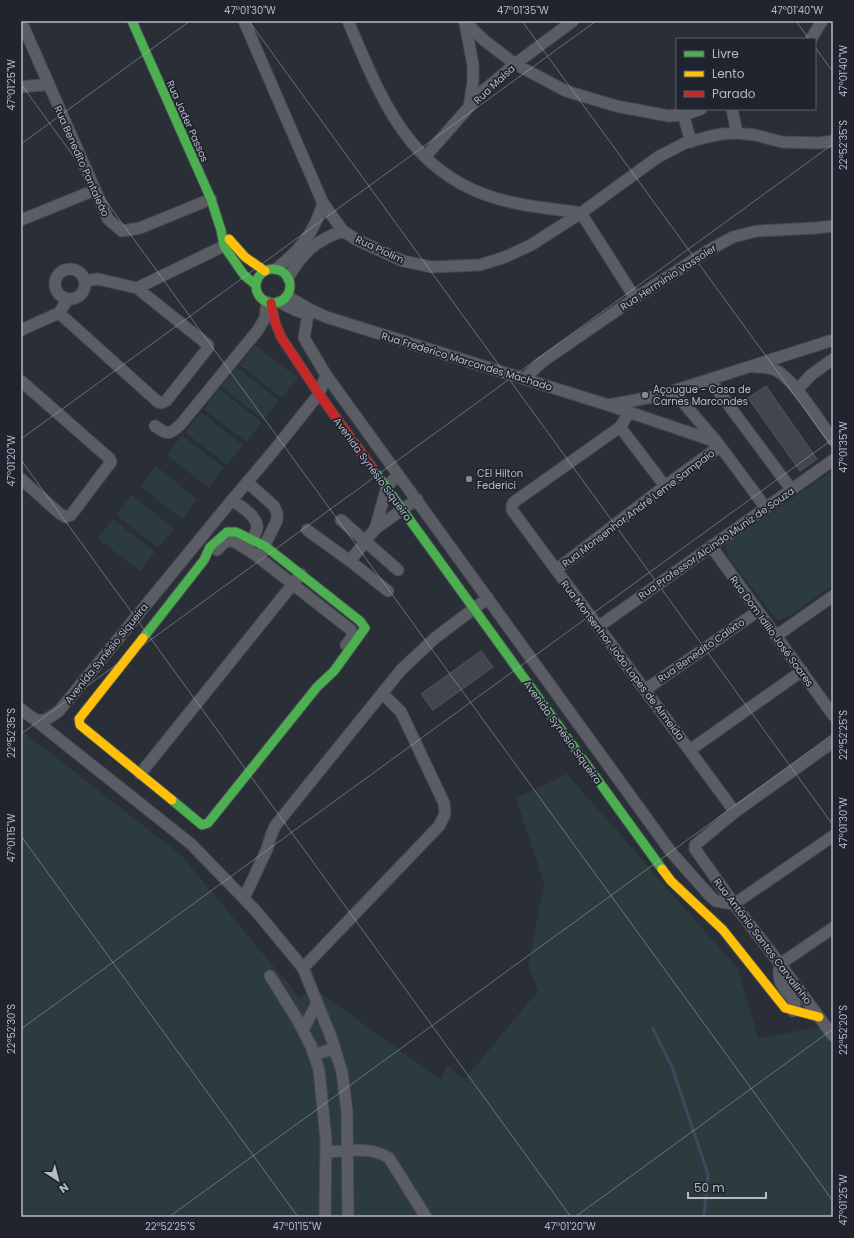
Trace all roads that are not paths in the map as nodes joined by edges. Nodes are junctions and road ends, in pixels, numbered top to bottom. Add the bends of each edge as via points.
1 (21, 21) edge
2 (132, 21) edge
3 (244, 21) edge
4 (348, 21) edge
5 (572, 21) edge
6 (822, 21) edge
7 (465, 22) edge
8 (812, 38) edge
9 (515, 64) junction
10 (48, 84) junction
11 (21, 88) edge
12 (469, 107) junction
13 (697, 110) edge
14 (732, 110) edge
15 (683, 114) junction
16 (737, 133) junction
17 (833, 140) edge
18 (691, 142) junction
19 (425, 157) junction
20 (95, 190) junction
21 (211, 199) junction
22 (323, 203) junction
23 (581, 213) junction
24 (21, 220) edge
25 (833, 226) edge
26 (343, 231) junction
27 (227, 244) junction
28 (270, 270) junction
29 (288, 278) junction
30 (84, 281) junction
31 (256, 285) junction
32 (137, 288) junction
33 (635, 298) junction
34 (68, 299) junction
35 (276, 301) junction
36 (308, 312) junction
37 (59, 313) junction
38 (21, 330) edge
39 (304, 338) junction
40 (833, 340) edge
41 (284, 342) junction
42 (833, 359) edge
43 (749, 367) junction
44 (326, 375) junction
45 (524, 379) junction
46 (710, 380) junction
47 (21, 381) edge
48 (797, 390) junction
49 (673, 391) junction
50 (319, 394) junction
51 (608, 405) junction
52 (629, 413) junction
53 (155, 426) dead end
54 (620, 427) junction
55 (833, 440) edge
56 (719, 444) junction
57 (833, 460) edge
58 (398, 474) junction
59 (21, 479) edge
60 (247, 482) junction
61 (665, 486) junction
62 (387, 487) junction
63 (791, 489) junction
64 (417, 499) junction
65 (232, 500) junction
66 (766, 508) junction
67 (403, 510) junction
68 (341, 520) dead end
69 (375, 529) junction
70 (307, 530) dead end
71 (365, 542) junction
72 (250, 544) junction
73 (265, 546) junction
74 (711, 546) junction
75 (258, 557) junction
76 (204, 560) joint
77 (350, 561) junction
78 (398, 570) dead end
79 (556, 570) junction
80 (301, 574) junction
81 (293, 585) junction
82 (388, 591) dead end
83 (833, 596) edge
84 (488, 598) junction
85 (474, 609) junction
86 (758, 611) junction
87 (598, 627) junction
88 (776, 636) junction
89 (802, 671) junction
90 (317, 687) junction
91 (645, 690) junction
92 (383, 694) junction
93 (21, 709) edge
94 (833, 715) edge
95 (35, 720) junction
96 (833, 742) edge
97 (690, 750) junction
98 (140, 774) junction
99 (736, 812) junction
100 (833, 836) edge
101 (244, 898) junction
102 (734, 904) junction
103 (833, 928) edge
104 (780, 964) junction
105 (303, 968) junction
106 (270, 976) dead end
107 (317, 1003) junction
108 (793, 1011) junction
109 (819, 1017) junction
110 (830, 1024) edge
111 (303, 1030) junction
112 (833, 1036) edge
113 (335, 1048) junction
114 (314, 1055) junction
115 (348, 1151) junction
116 (326, 1152) junction
117 (325, 1217) edge
118 (348, 1217) edge
119 (426, 1217) edge

1 - 10 street, Rua Benedito Pantaleão
2 - 21 street, Rua Jader Passos
3 - 22 street, Rua Piolim
4 - 19 street via 377,88 393,117 410,142
5 - 9 street, Rua Maísa
6 - 8 street
7 - 9 street
7 - 12 street via 473,65
9 - 12 street, Rua Maísa via 483,91
9 - 15 street via 566,91 616,106 669,116
10 - 11 street
10 - 20 street, Rua Benedito Pantaleão
12 - 19 street, Rua Maísa
13 - 15 street
14 - 16 street
15 - 18 street
16 - 17 street, Rua Piolim via 782,142
16 - 18 street, Rua Piolim via 711,136
18 - 23 street, Rua Piolim via 658,157
19 - 23 street via 458,183 487,195 518,204
20 - 21 street, Rua Benedito Pantaleão via 108,219 122,230 140,228
20 - 24 street
21 - 27 street, Rua Jader Passos
22 - 26 street, Rua Piolim
22 - 28 street via 318,219 304,242 294,253
23 - 26 street, Rua Piolim via 531,245 505,258 480,265 432,267 403,261
23 - 33 street
25 - 33 street, Rua Hermínio Vassoler via 757,231 733,237
26 - 29 street via 311,247 295,265
27 - 28 street
27 - 31 street, Rua Jader Passos via 237,266
27 - 32 street
28 - 29 street via 281,271
28 - 31 street via 257,279
29 - 35 street via 290,287
30 - 32 street via 98,279
30 - 34 street via 78,296
30 - 34 street via 74,270 64,271 58,276 56,290 59,295
31 - 35 street via 260,297
32 - 37 street via 208,345 163,402 158,402
33 - 45 street, Rua Hermínio Vassoler via 542,362
34 - 37 street
35 - 36 street, Rua Frederico Marcondes Machado
35 - 41 street, Avenida Synésio Siqueira via 275,322
35 - 53 street via 258,330 181,424 168,433
36 - 39 street
36 - 45 street, Rua Frederico Marcondes Machado
37 - 38 street
39 - 41 street
39 - 44 street, Avenida Synésio Siqueira
40 - 43 street, Rua Frederico Marcondes Machado
41 - 50 street, Avenida Synésio Siqueira
42 - 48 street
43 - 46 street, Rua Frederico Marcondes Machado
43 - 48 street via 776,370
44 - 50 street, Avenida Synésio Siqueira
44 - 58 street, Avenida Synésio Siqueira
45 - 51 street, Rua Frederico Marcondes Machado
46 - 49 street, Rua Frederico Marcondes Machado
46 - 63 street
47 - 59 street via 111,462 72,514 66,517
48 - 55 street
49 - 51 street, Rua Frederico Marcondes Machado
49 - 56 street
50 - 60 street, Avenida Synésio Siqueira
50 - 62 street, Avenida Synésio Siqueira
51 - 52 street, Rua Frederico Marcondes Machado
52 - 54 street
52 - 56 street, Rua Frederico Marcondes Machado
54 - 61 street
54 - 79 street, Rua Monsenhor João Lopes de Almeida via 514,502 512,506 512,510
56 - 61 street, Rua Monsenhor André Leme Sampaio
56 - 66 street
57 - 63 street, Rua Professor Alcindo Muniz de Souza
58 - 62 street
58 - 64 street, Avenida Synésio Siqueira
60 - 65 street, Avenida Synésio Siqueira
60 - 73 street via 274,506 277,512 278,520
61 - 79 street, Rua Monsenhor André Leme Sampaio
62 - 67 street, Avenida Synésio Siqueira
62 - 69 street
63 - 66 street, Rua Professor Alcindo Muniz de Souza
64 - 67 street
64 - 84 street, Avenida Synésio Siqueira
65 - 72 street via 255,519 257,530
65 - 95 street, Avenida Synésio Siqueira via 59,711 47,720
66 - 74 street, Rua Professor Alcindo Muniz de Souza
67 - 69 street
67 - 85 street, Avenida Synésio Siqueira
68 - 71 street
69 - 71 street
70 - 77 street
71 - 77 street
71 - 78 street
72 - 73 street
72 - 75 street
72 - 76 street via 228,541
73 - 75 street
73 - 80 street
74 - 86 street, Rua Dom Idílio José Soares
74 - 87 street, Rua Professor Alcindo Muniz de Souza
75 - 81 street
76 - 98 street via 79,719 80,725
77 - 82 street
79 - 87 street, Rua Monsenhor João Lopes de Almeida
80 - 81 street
80 - 90 street via 360,621 365,628 334,671
81 - 90 street via 353,633
81 - 98 street
83 - 88 street
84 - 85 street
84 - 102 street, Avenida Synésio Siqueira via 671,852 711,897 716,901
85 - 92 street via 435,638 401,670
85 - 108 street, Avenida Synésio Siqueira via 672,881 723,930 782,1006
86 - 88 street, Rua Dom Idílio José Soares
86 - 91 street, Rua Benedito Calixto
87 - 91 street, Rua Monsenhor João Lopes de Almeida
88 - 89 street, Rua Dom Idílio José Soares
89 - 94 street, Rua Dom Idílio José Soares
89 - 97 street
90 - 98 street via 208,823 202,825
91 - 97 street, Rua Monsenhor João Lopes de Almeida
92 - 101 street via 275,826 262,862
92 - 105 street via 401,712 444,803 445,814 439,826
93 - 95 street
95 - 101 street via 191,844
96 - 99 street
97 - 99 street, Rua Monsenhor João Lopes de Almeida
99 - 102 street, Rua Antônio Santos Carvalinho via 695,845 695,849
100 - 102 street
101 - 105 street
102 - 104 street, Rua Antônio Santos Carvalinho
103 - 104 street
104 - 108 street via 779,980 795,1003
104 - 109 street, Rua Antônio Santos Carvalinho
105 - 107 street
106 - 111 street
107 - 111 street
107 - 113 street
108 - 109 street
109 - 110 street, Rua Antônio Santos Carvalinho
110 - 112 street, Rua Antônio Santos Carvalinho
111 - 114 street
113 - 114 street
113 - 115 street via 342,1072
114 - 116 street via 323,1104
115 - 116 street
115 - 118 street
115 - 119 street via 370,1150 389,1158
116 - 117 street

